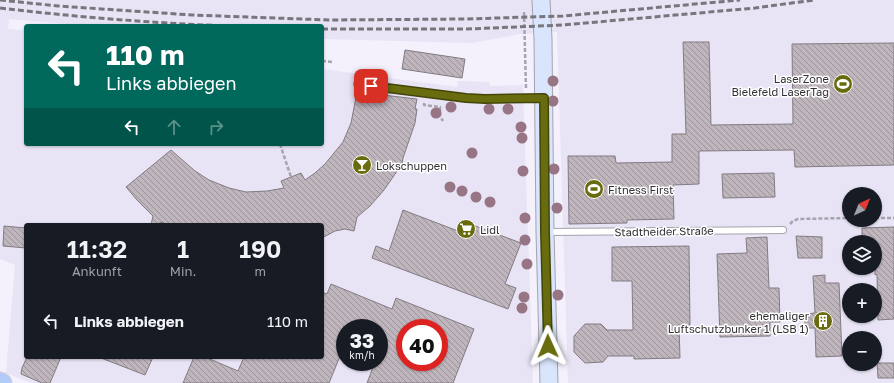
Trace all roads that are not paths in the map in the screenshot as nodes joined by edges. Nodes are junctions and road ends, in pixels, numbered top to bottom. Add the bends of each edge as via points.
1 (541, 0) edge
2 (357, 84) dead end
3 (544, 98) junction
4 (783, 230) road end
5 (545, 232) junction
6 (549, 383) edge

1 - 3 street
2 - 3 lane via 466,98
3 - 5 street
4 - 5 lane, Stadtheider Straße
5 - 6 street

